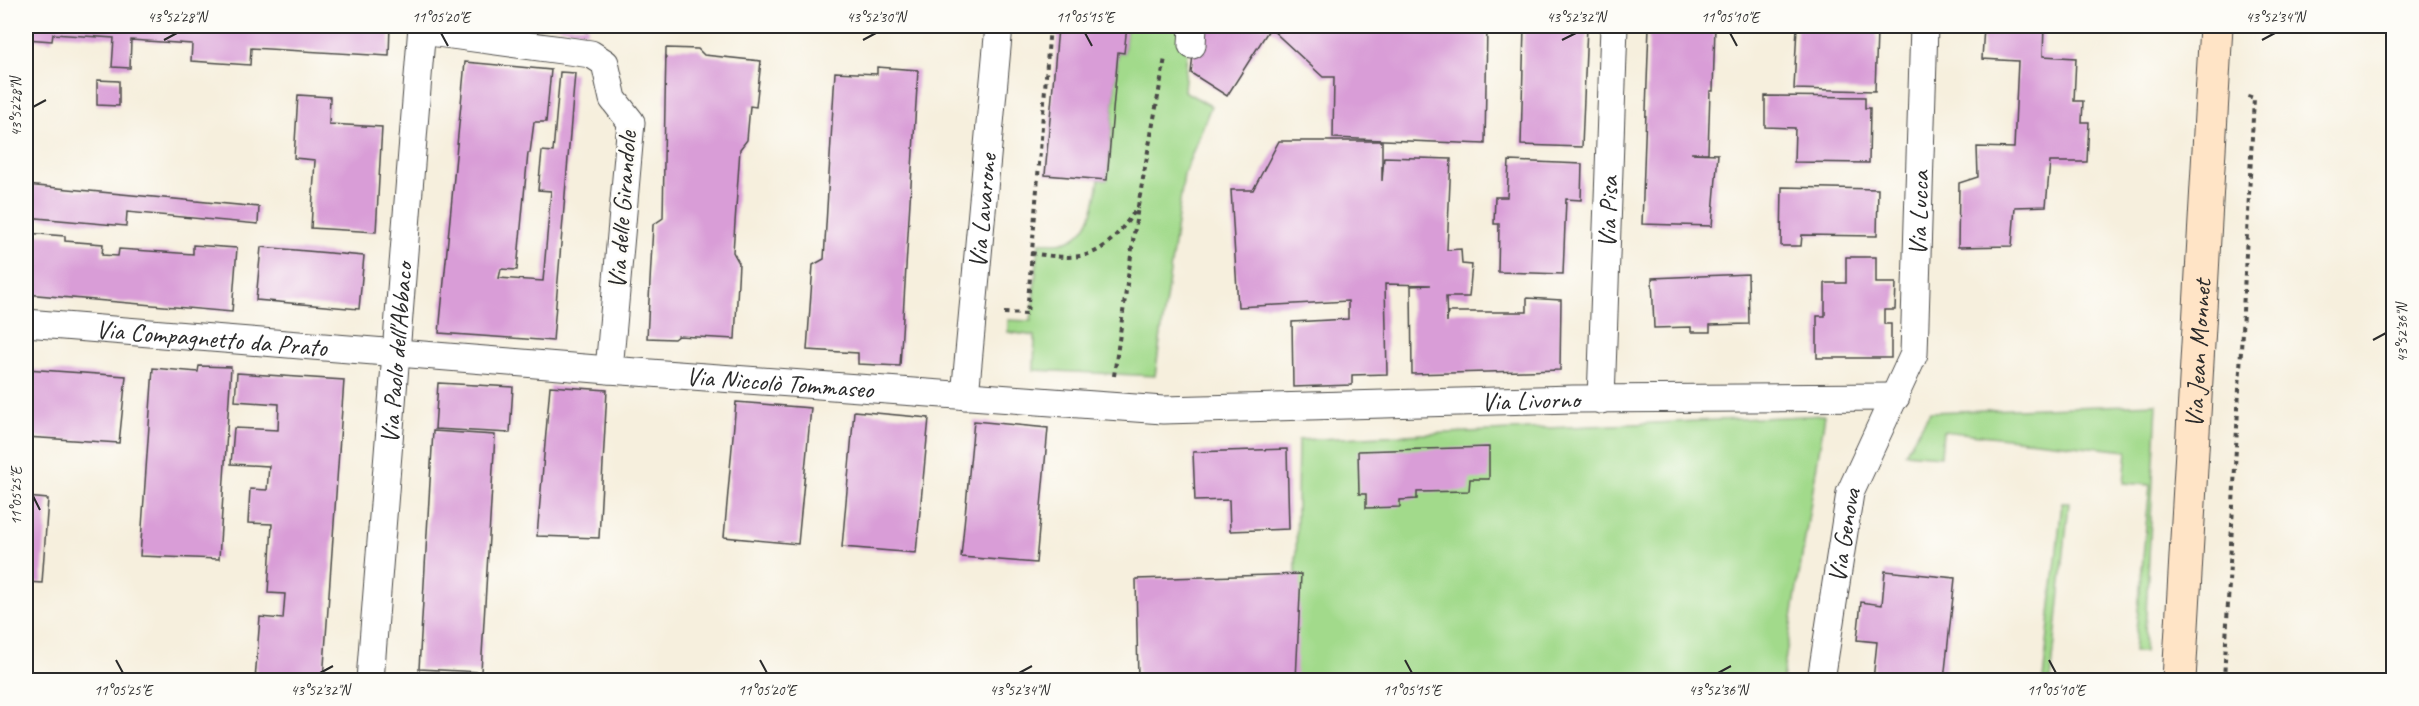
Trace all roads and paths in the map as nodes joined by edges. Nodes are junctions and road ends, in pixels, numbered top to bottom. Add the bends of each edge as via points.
1 (999, 26) edge
2 (1050, 26) edge
3 (1614, 26) edge
4 (1924, 26) edge
5 (2216, 26) edge
6 (422, 28) edge
7 (1193, 35) edge
8 (2243, 95) dead end
9 (1138, 206) junction
10 (1031, 253) junction
11 (26, 323) edge
12 (1000, 324) dead end
13 (397, 352) junction
14 (609, 370) junction
15 (965, 396) junction
16 (1896, 398) junction
17 (1601, 400) junction
18 (1108, 406) junction
19 (1163, 410) joint
20 (370, 681) edge
21 (1821, 681) edge
22 (2180, 681) edge
23 (2224, 681) edge

1 - 15 street, Via Lavarone
2 - 10 path
3 - 17 street, Via Pisa
4 - 16 street, Via Lucca via 1914,354
5 - 22 street, Via Jean Monnet
6 - 13 street, Via Paolo dell'Abbaco
6 - 14 street, Via delle Girandole via 591,54 605,63 613,99 631,122
7 - 9 path via 1175,41 1163,61
8 - 23 path via 2254,98
9 - 10 path via 1120,232 1096,253 1068,259
9 - 18 path
10 - 12 path via 1027,314 1000,312
11 - 13 street, Via Compagnetto da Prato
13 - 14 street, Via Niccolò Tommaseo
13 - 20 street, Via Paolo dell'Abbaco
14 - 15 street, Via Niccolò Tommaseo
15 - 18 street, Via Niccolò Tommaseo
16 - 17 street, Via Livorno
16 - 21 street, Via Genova via 1850,493
17 - 19 street, Via Livorno
18 - 19 street, Via Niccolò Tommaseo

